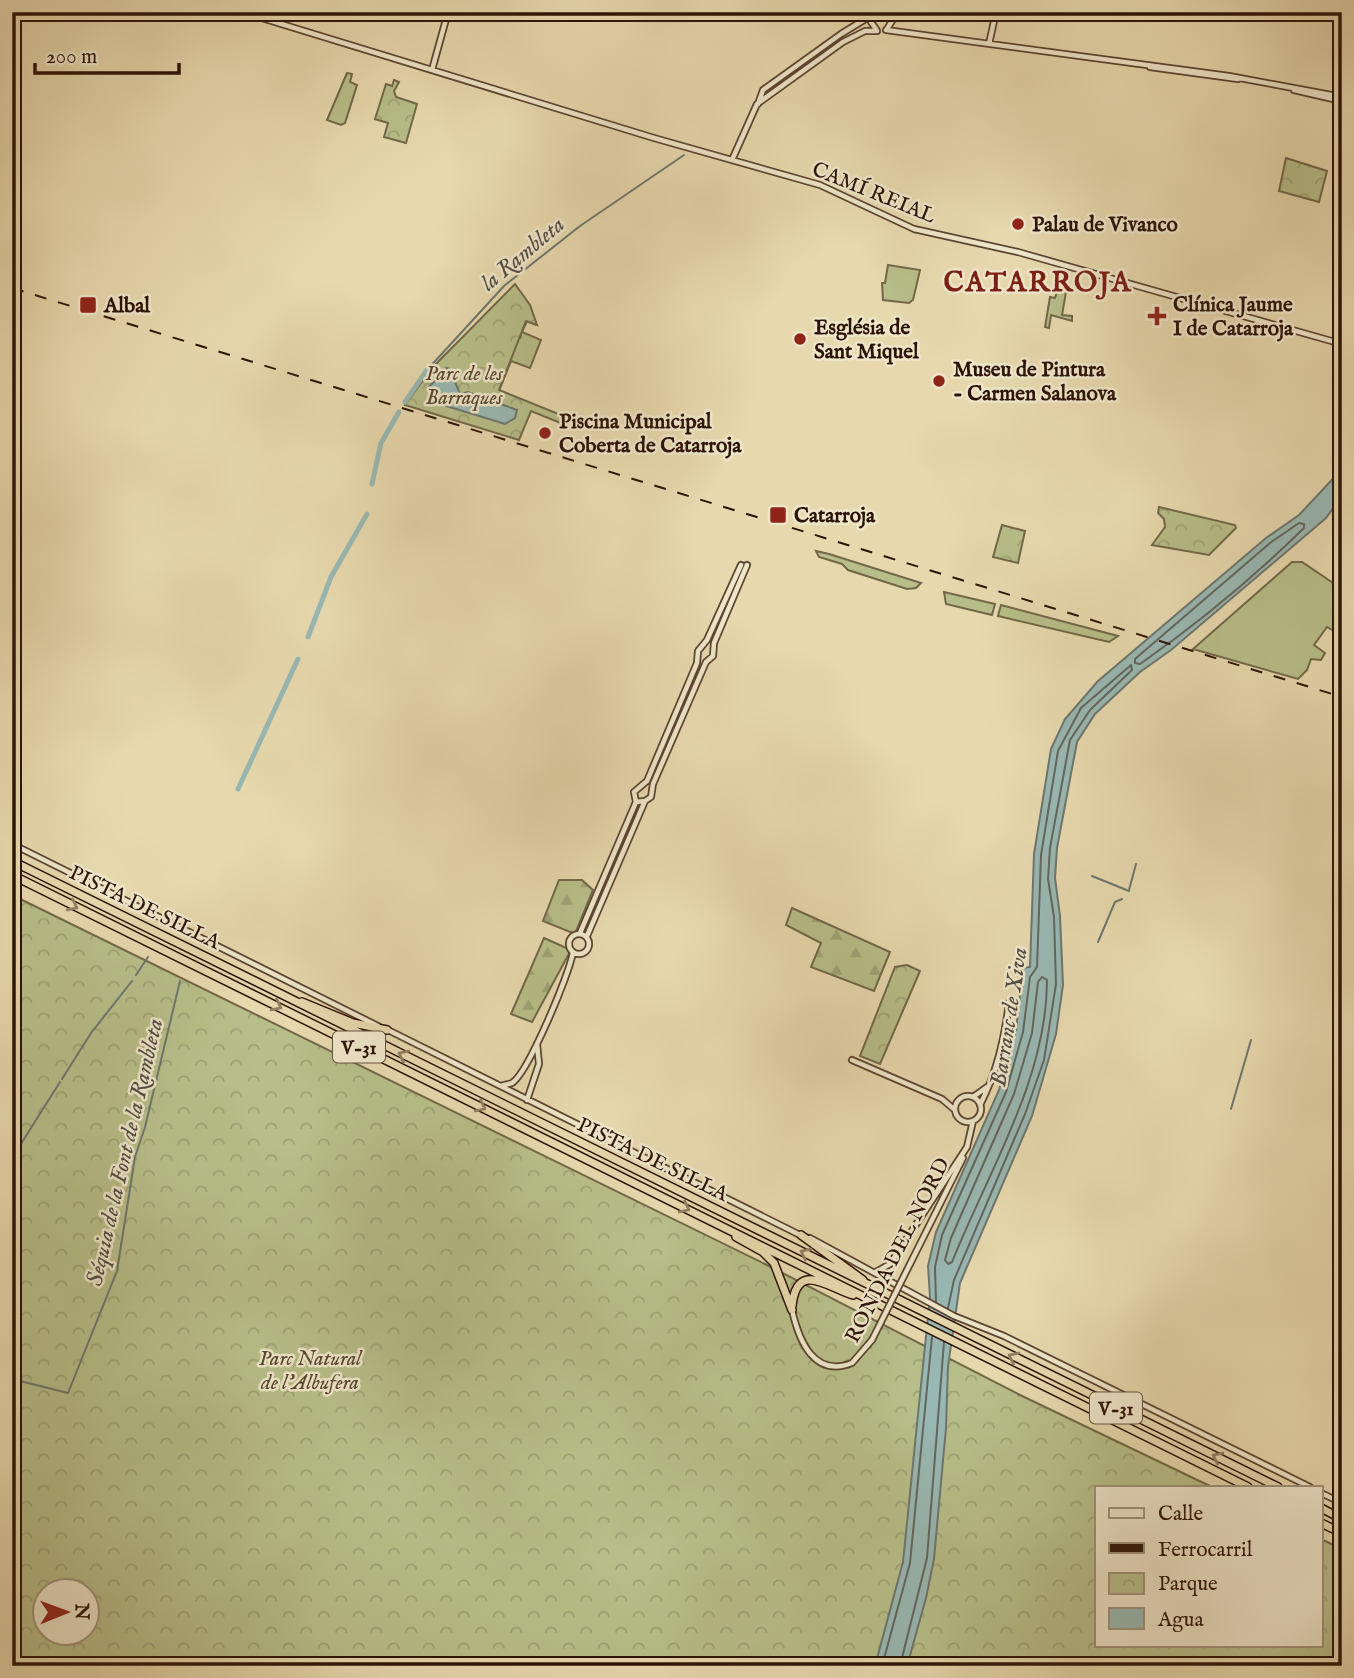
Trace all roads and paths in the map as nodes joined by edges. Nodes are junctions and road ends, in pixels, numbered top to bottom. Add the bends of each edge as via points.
1 (242, 12) edge
2 (448, 12) edge
3 (996, 12) edge
4 (874, 14) edge
5 (890, 16) edge
6 (877, 30) junction
7 (886, 30) junction
8 (900, 32) junction
9 (989, 44) junction
10 (432, 70) junction
11 (782, 77) junction
12 (795, 77) junction
13 (1342, 99) edge
14 (756, 106) junction
15 (732, 160) junction
16 (1342, 344) edge
17 (704, 646) junction
18 (713, 651) junction
19 (698, 657) junction
20 (706, 662) junction
21 (643, 787) junction
22 (651, 792) junction
23 (645, 801) junction
24 (636, 802) junction
25 (12, 844) edge
26 (12, 861) edge
27 (12, 875) edge
28 (580, 933) junction
29 (587, 936) junction
30 (576, 953) junction
31 (296, 1001) junction
32 (1009, 1003) dead end
33 (387, 1030) junction
34 (537, 1044) junction
35 (852, 1060) dead end
36 (992, 1081) junction
37 (500, 1086) junction
38 (973, 1097) junction
39 (942, 1099) junction
40 (960, 1099) junction
41 (527, 1100) junction
42 (980, 1105) junction
43 (955, 1110) junction
44 (962, 1121) junction
45 (973, 1121) junction
46 (968, 1138) junction
47 (967, 1147) junction
48 (731, 1232) junction
49 (801, 1235) junction
50 (875, 1272) junction
51 (866, 1283) junction
52 (869, 1300) junction
53 (792, 1310) junction
54 (1246, 1486) edge
55 (1276, 1486) edge
56 (1308, 1486) edge
57 (1322, 1493) edge
58 (1342, 1503) edge
59 (1322, 1509) edge
60 (1342, 1519) edge
61 (1322, 1523) edge
62 (1342, 1533) edge

1 - 10 street, CAMÍ REIAL
2 - 10 street
3 - 9 street
4 - 6 street via 871,22
4 - 11 street
5 - 7 street
5 - 8 street
6 - 7 street
6 - 12 street via 843,42
7 - 8 street
8 - 9 street
9 - 13 street via 1238,79
10 - 15 street, CAMÍ REIAL
11 - 12 street
11 - 14 street via 763,90
12 - 14 street
14 - 15 street
15 - 16 street, CAMÍ REIAL via 820,185 914,229 990,244
17 - 18 street
17 - 18 street via 744,565
17 - 19 street
18 - 20 street
19 - 20 street
19 - 21 street
20 - 22 street
21 - 22 street
21 - 24 street via 635,792
22 - 23 street
23 - 24 street
23 - 29 street
24 - 28 street
25 - 33 street
26 - 31 highway, PISTA DE SILLA / V-31
27 -> 48 highway, PISTA DE SILLA / V-31
28 - 29 street
28 - 30 street via 570,939
29 - 30 street via 589,948
30 - 34 street
31 - 33 highway via 353,1023
51 -> 31 highway, PISTA DE SILLA / V-31
32 - 36 street
33 - 37 street
34 - 37 street via 517,1078
34 - 41 street via 539,1064
35 - 39 street
36 - 38 street
36 - 42 street
37 - 41 street
38 - 40 street
38 - 42 street
39 - 40 street
39 - 43 street
40 - 43 street
41 - 49 street
42 - 45 street via 981,1113
43 - 44 street
44 - 45 street
44 - 46 street, RONDA DEL NORD
45 - 46 street, RONDA DEL NORD
46 - 47 street, RONDA DEL NORD
47 - 50 street via 890,1264
47 - 53 street, RONDA DEL NORD, bridge via 873,1340 852,1363 821,1364 806,1351
48 - 52 highway, PISTA DE SILLA / V-31
48 - 53 highway via 774,1263
49 - 50 street
49 - 51 highway
50 - 56 street via 954,1317 1011,1339
55 -> 51 highway, PISTA DE SILLA / V-31
52 - 53 highway via 812,1279 794,1290
52 - 54 highway, PISTA DE SILLA / V-31
57 - 58 street
59 - 60 highway
61 - 62 highway

